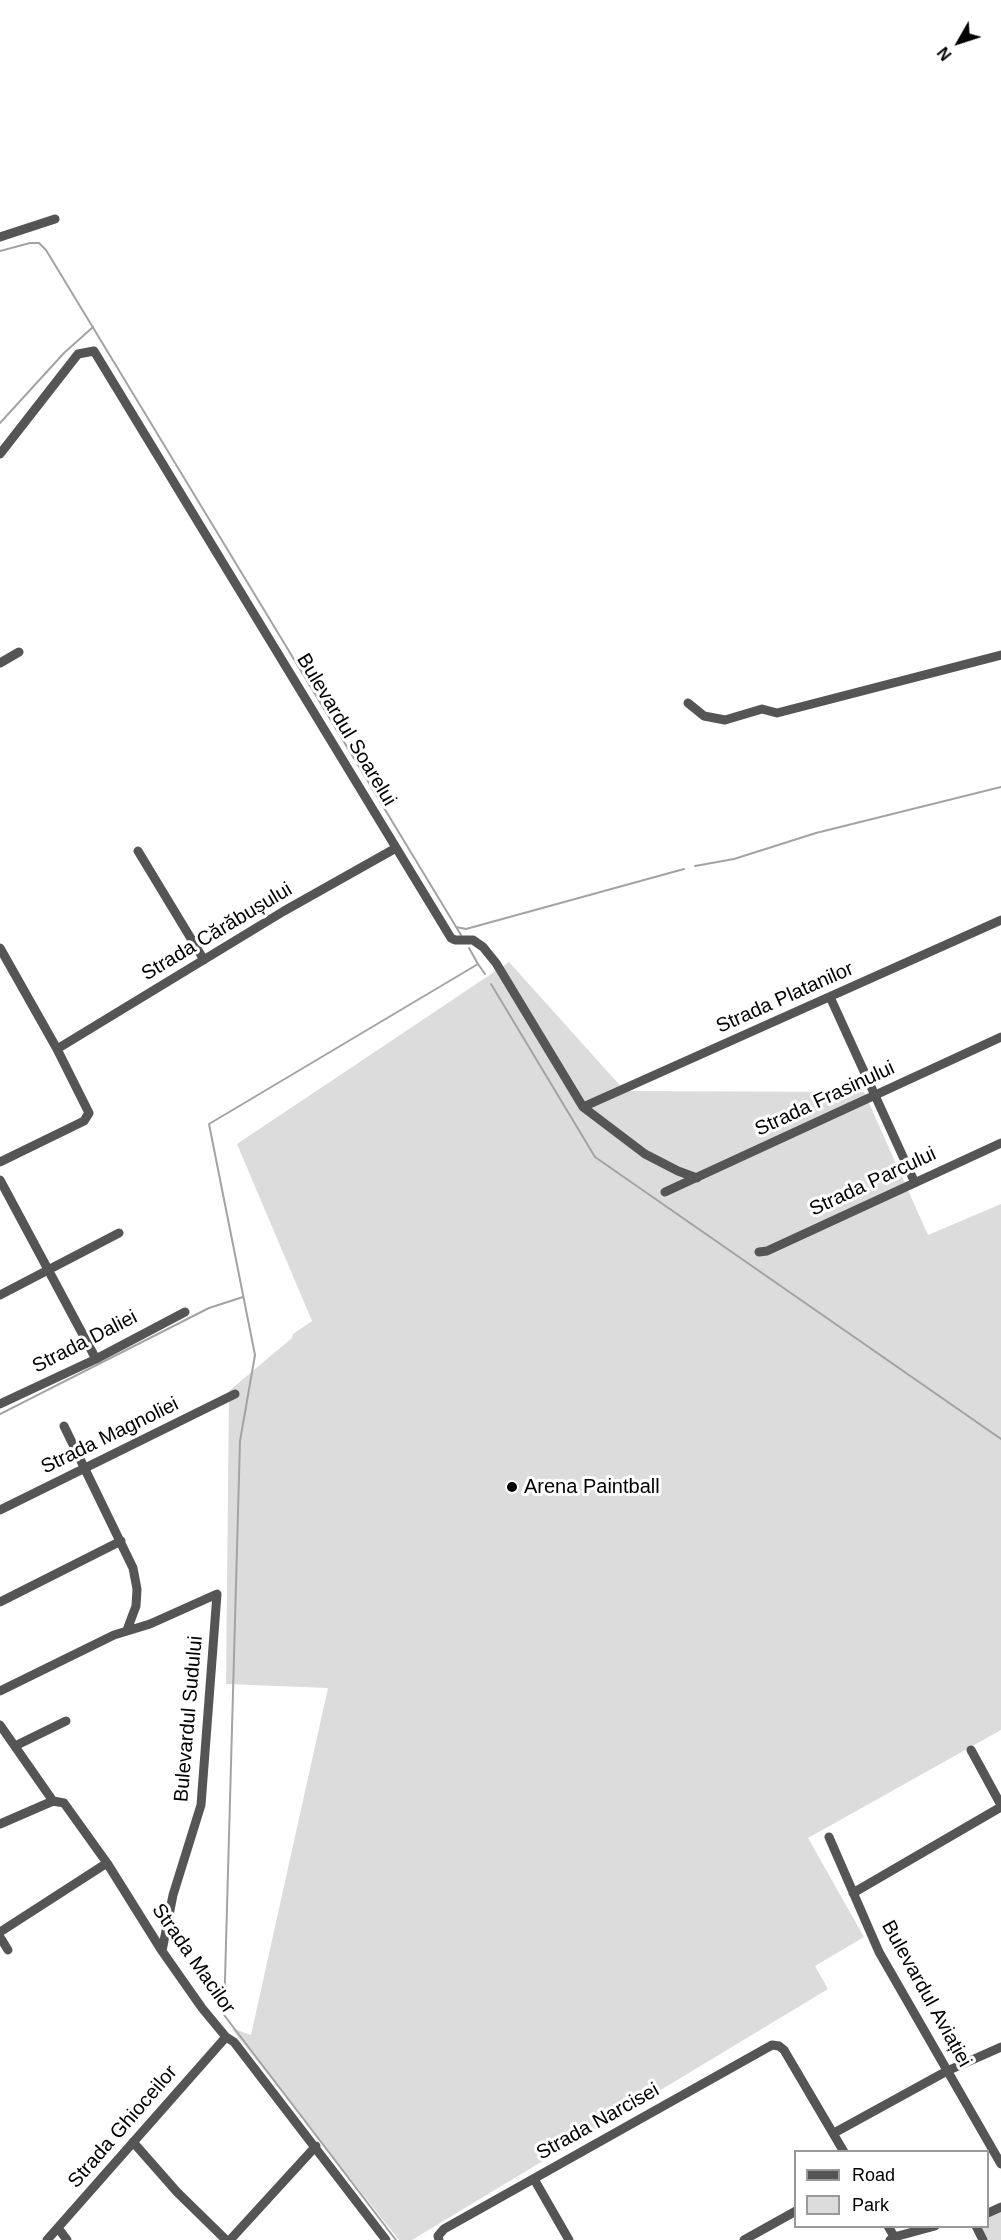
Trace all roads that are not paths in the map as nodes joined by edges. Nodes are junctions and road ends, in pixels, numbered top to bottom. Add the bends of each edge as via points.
1 (55, 219) dead end
2 (0, 237) edge
3 (0, 454) edge
4 (19, 651) dead end
5 (1001, 655) edge
6 (0, 663) edge
7 (688, 703) dead end
8 (396, 848) junction
9 (138, 851) dead end
10 (1001, 921) edge
11 (0, 948) edge
12 (204, 960) junction
13 (830, 997) junction
14 (1001, 1037) edge
15 (57, 1049) junction
16 (875, 1096) junction
17 (582, 1107) junction
18 (1001, 1143) edge
19 (0, 1162) edge
20 (697, 1178) junction
21 (0, 1180) edge
22 (915, 1183) junction
23 (665, 1192) dead end
24 (119, 1233) dead end
25 (759, 1252) dead end
26 (49, 1271) junction
27 (0, 1295) edge
28 (185, 1312) dead end
29 (96, 1359) junction
30 (236, 1394) dead end
31 (0, 1404) edge
32 (64, 1426) dead end
33 (85, 1467) junction
34 (0, 1510) edge
35 (121, 1541) junction
36 (0, 1602) edge
37 (127, 1630) junction
38 (0, 1691) edge
39 (66, 1721) dead end
40 (0, 1725) edge
41 (15, 1746) junction
42 (971, 1750) dead end
43 (53, 1801) junction
44 (1001, 1806) edge
45 (0, 1824) edge
46 (829, 1837) dead end
47 (107, 1863) junction
48 (853, 1893) junction
49 (0, 1935) edge
50 (8, 1950) dead end
51 (162, 1951) junction
52 (226, 2037) junction
53 (1001, 2047) edge
54 (947, 2071) junction
55 (834, 2133) junction
56 (133, 2142) junction
57 (316, 2146) junction
58 (843, 2150) edge
59 (1001, 2164) edge
60 (534, 2179) junction
61 (794, 2212) edge
62 (58, 2228) junction
63 (928, 2228) edge
64 (438, 2238) edge
65 (893, 2239) edge
66 (47, 2240) edge
67 (67, 2240) edge
68 (228, 2240) edge
69 (386, 2240) edge
70 (569, 2240) edge
71 (744, 2240) edge

1 - 2 street
3 - 8 street, Bulevardul Soarelui via 78,354 94,351
4 - 6 street
5 - 7 street via 777,713 762,709 725,720 704,716
8 - 12 street, Strada Cărăbușului
8 - 17 street, Bulevardul Soarelui via 452,938 473,940 496,963
9 - 12 street
10 - 13 street, Strada Platanilor
11 - 15 street
12 - 15 street, Strada Cărăbușului
13 - 16 street
13 - 17 street, Strada Platanilor
14 - 16 street, Strada Frasinului
15 - 19 street via 85,1103 87,1117
16 - 20 street, Strada Frasinului
16 - 22 street
17 - 20 street via 645,1154
18 - 22 street, Strada Parcului
20 - 23 street, Strada Frasinului
21 - 26 street
22 - 25 street, Strada Parcului
24 - 26 street
26 - 27 street
26 - 29 street
28 - 29 street, Strada Daliei
29 - 31 street, Strada Daliei
30 - 33 street, Strada Magnoliei
32 - 33 street
33 - 34 street, Strada Magnoliei
33 - 35 street
35 - 36 street
35 - 37 street via 137,1588 136,1606
37 - 38 street
37 - 51 street, Bulevardul Sudului via 217,1594 201,1805 173,1895
39 - 41 street
40 - 41 street, Strada Macilor
41 - 43 street, Strada Macilor
42 - 44 street
43 - 45 street
43 - 47 street, Strada Macilor via 64,1803
44 - 48 street
46 - 48 street, Bulevardul Aviației
47 - 49 street
47 - 51 street, Strada Macilor
48 - 54 street, Bulevardul Aviației via 879,1952
49 - 50 street
51 - 52 street, Strada Macilor
52 - 56 street, Strada Ghioceilor
52 - 57 street, Strada Macilor
53 - 54 street
54 - 55 street
54 - 59 street, Bulevardul Aviației
55 - 58 street
55 - 60 street, Strada Narcisei via 779,2046 772,2045
56 - 62 street, Strada Ghioceilor
56 - 68 street via 177,2192
57 - 68 street
57 - 69 street, Strada Macilor
60 - 64 street, Strada Narcisei via 444,2229
60 - 70 street
61 - 71 street
62 - 66 street, Strada Ghioceilor
62 - 67 street
63 - 65 street

